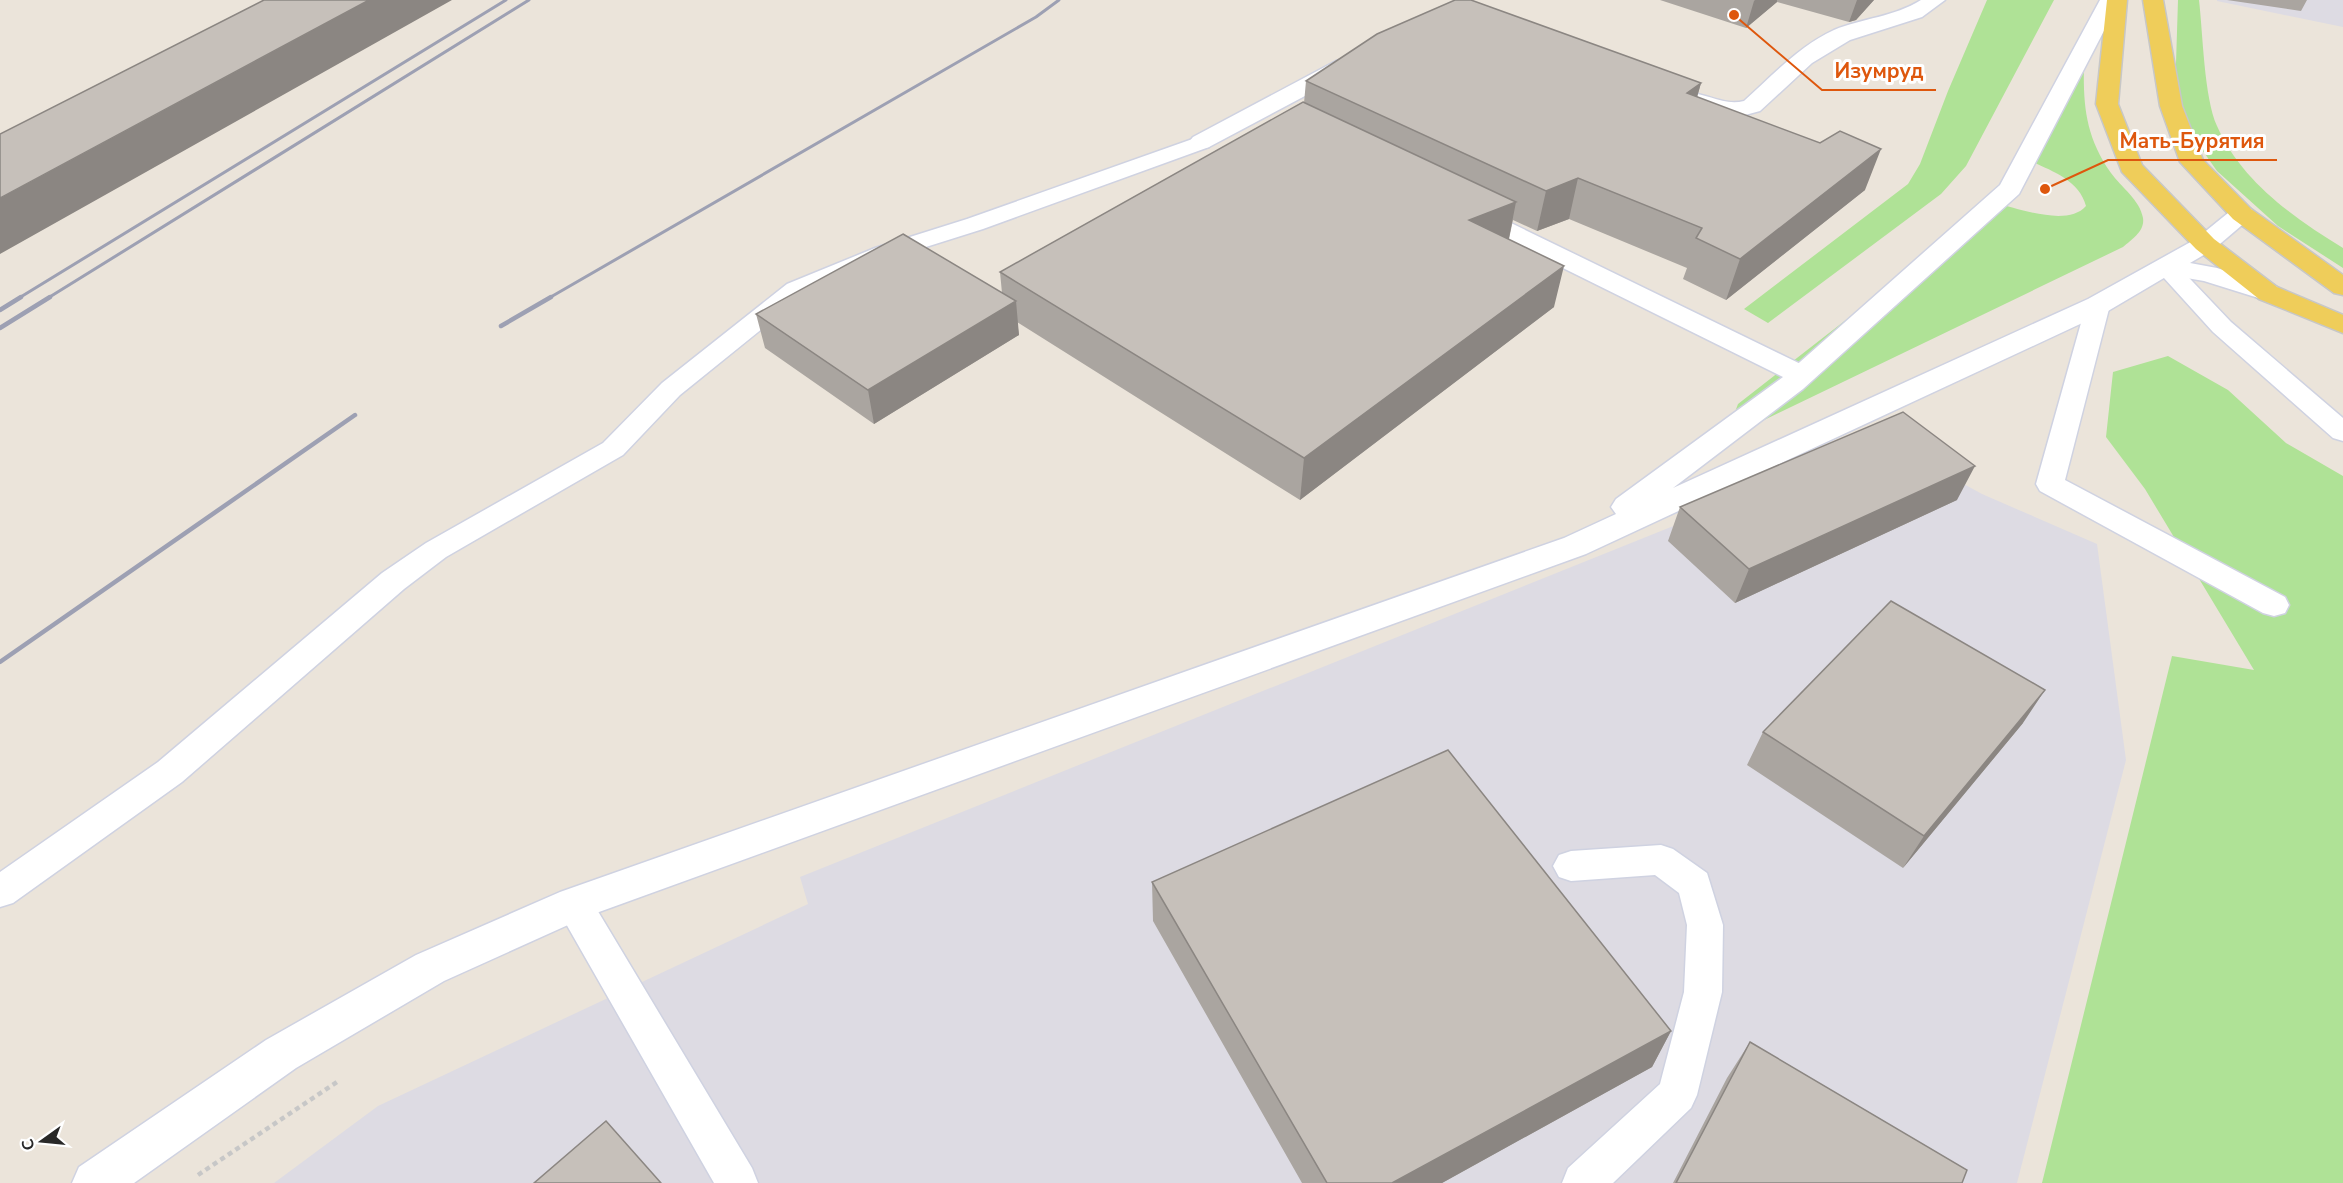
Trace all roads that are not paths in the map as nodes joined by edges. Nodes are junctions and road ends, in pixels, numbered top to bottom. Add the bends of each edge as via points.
1 (1935, 0) edge
2 (2110, 0) edge
3 (2117, 0) edge
4 (2152, 0) edge
5 (1361, 57) edge
6 (1668, 92) edge
7 (1261, 112) junction
8 (1289, 126) edge
9 (1201, 142) joint
10 (1447, 201) edge
11 (2242, 214) junction
12 (2205, 244) junction
13 (2166, 267) junction
14 (2343, 287) edge
15 (2268, 293) junction
16 (2098, 305) junction
17 (2343, 325) edge
18 (1801, 375) junction
19 (2343, 432) edge
20 (1575, 546) junction
21 (2274, 605) dead end
22 (1571, 866) dead end
23 (0, 892) edge
24 (574, 904) junction
25 (95, 1183) edge
26 (737, 1183) edge
27 (1583, 1183) edge

1 - 6 street via 1915,13 1842,35 1804,58 1752,106 1734,111 1714,108
2 - 18 street via 2010,189
3 - 12 main road via 2107,104 2131,167
4 - 11 main road via 2170,106 2192,162
5 - 7 street
7 - 8 street
7 - 9 street
9 - 23 lane via 883,253 796,289 671,389 613,449 410,568 170,772
10 - 18 street
11 - 12 street
11 - 14 main road
12 - 13 street
12 - 15 main road
13 - 15 street via 2208,274
13 - 16 street
13 - 19 lane via 2222,327
15 - 17 main road
16 - 20 street
16 - 21 lane via 2050,484
18 - 20 street
20 - 24 street
22 - 27 lane via 1661,860 1694,884 1705,925 1703,992 1677,1095
24 - 25 street via 430,968 291,1048
24 - 26 lane

